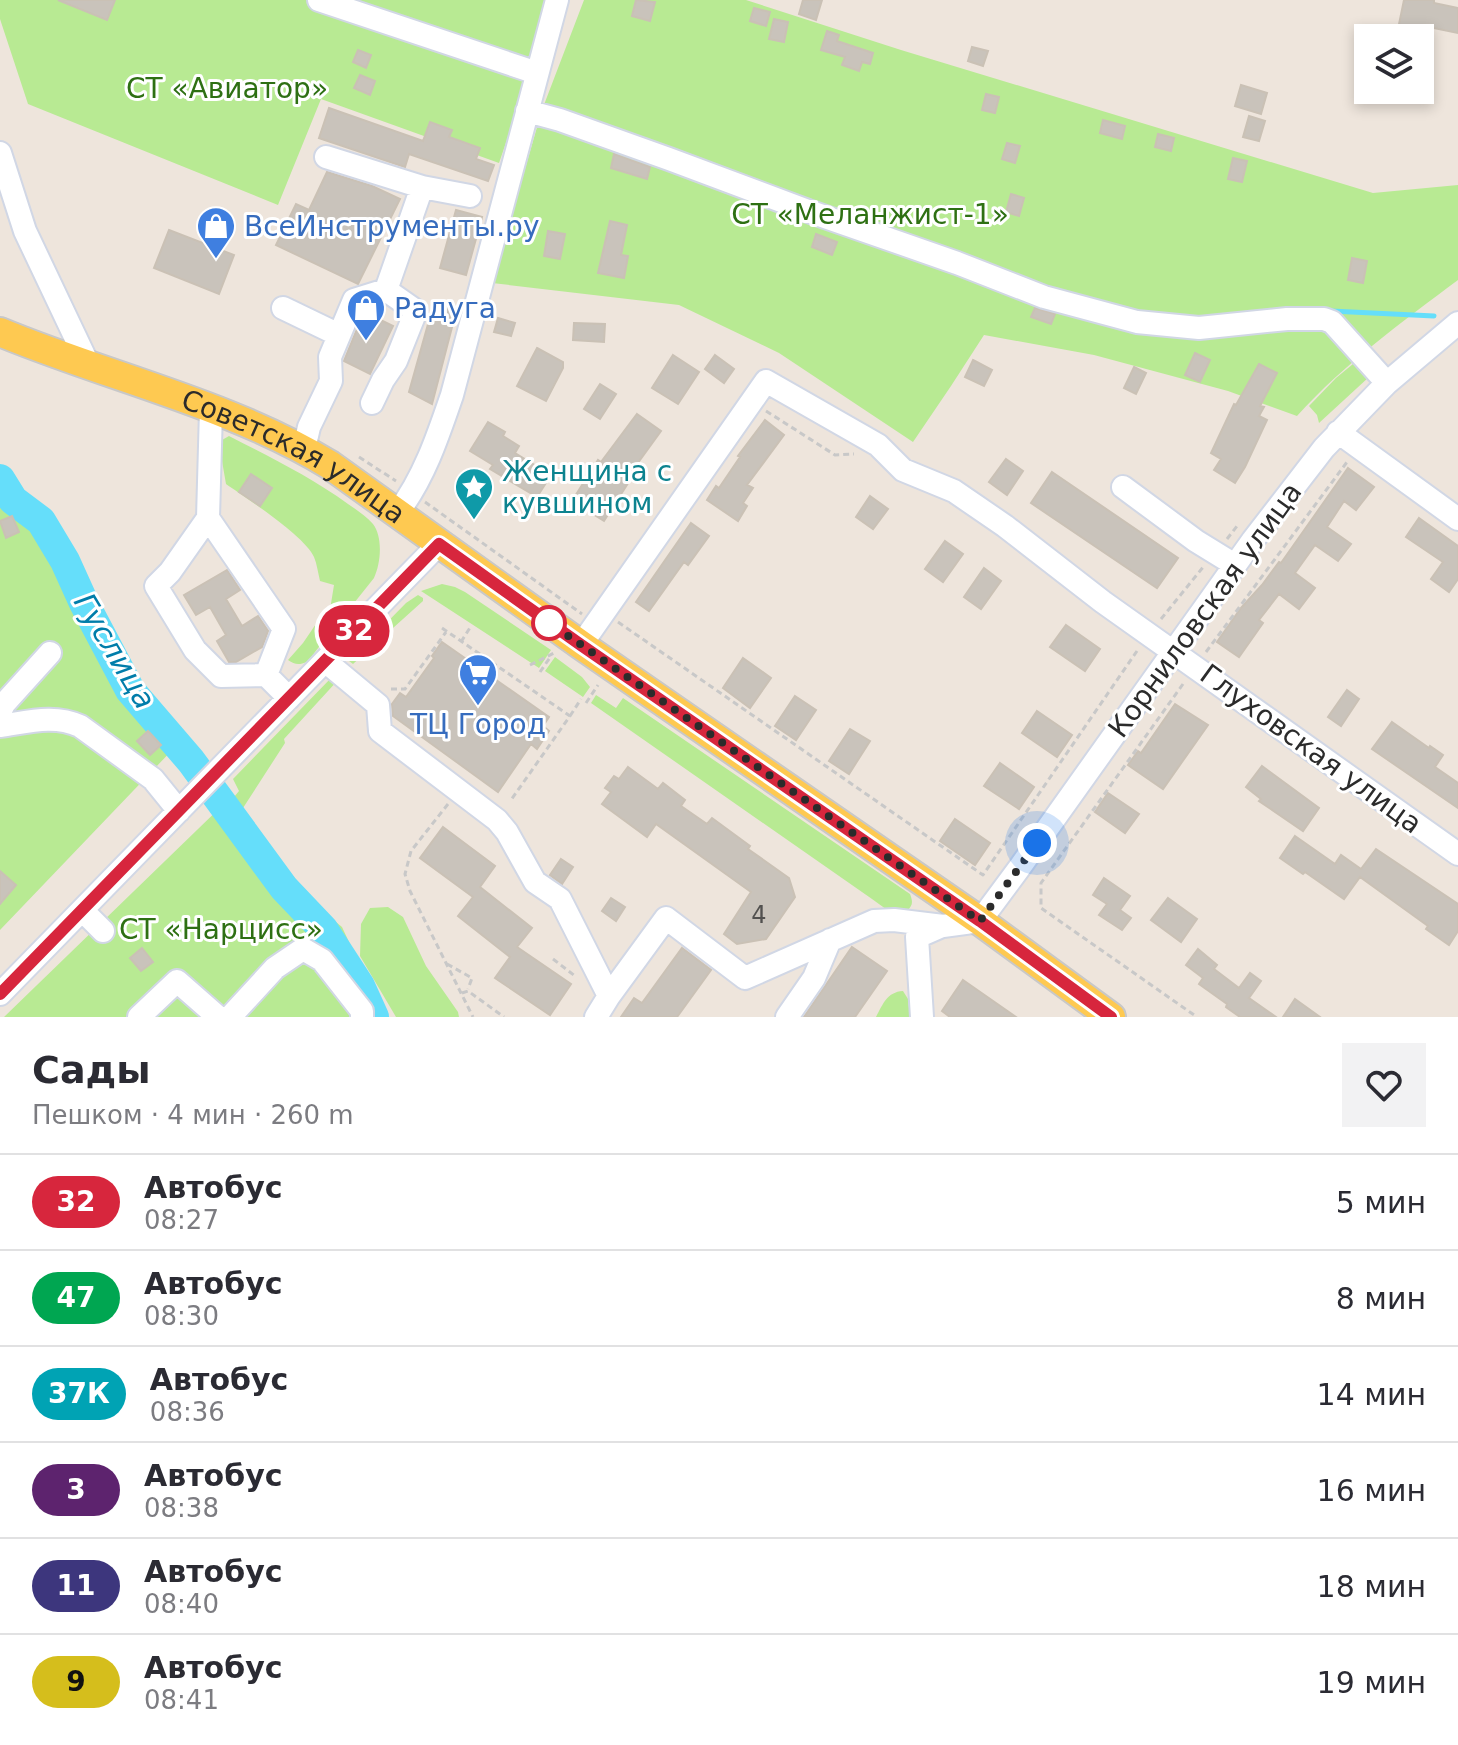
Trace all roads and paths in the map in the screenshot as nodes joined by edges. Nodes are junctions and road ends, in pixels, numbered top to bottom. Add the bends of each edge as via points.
1 (319, 0) edge
2 (557, 0) edge
3 (537, 73) junction
4 (527, 111) junction
5 (0, 153) edge
6 (326, 157) dead end
7 (422, 187) junction
8 (470, 196) dead end
9 (386, 290) junction
10 (283, 308) dead end
11 (1458, 323) edge
12 (0, 332) edge
13 (339, 335) junction
14 (89, 366) junction
15 (1387, 383) junction
16 (372, 403) dead end
17 (211, 410) junction
18 (746, 410) junction
19 (1338, 432) junction
20 (304, 449) junction
21 (862, 455) dead end
22 (1123, 487) dead end
23 (398, 512) junction
24 (1245, 516) dead end
25 (208, 518) junction
26 (1458, 519) edge
27 (439, 544) junction
28 (1215, 553) junction
29 (1235, 565) junction
30 (605, 613) junction
31 (471, 626) dead end
32 (442, 628) dead end
33 (446, 632) junction
34 (1149, 633) junction
35 (461, 642) junction
36 (581, 645) junction
37 (1173, 650) junction
38 (50, 653) dead end
39 (328, 658) junction
40 (530, 665) dead end
41 (540, 672) dead end
42 (266, 675) junction
43 (598, 685) dead end
44 (391, 689) dead end
45 (289, 698) junction
46 (581, 699) dead end
47 (586, 703) dead end
48 (0, 712) edge
49 (570, 716) junction
50 (0, 726) edge
51 (458, 792) junction
52 (511, 800) dead end
53 (184, 806) junction
54 (1458, 854) edge
55 (1041, 883) dead end
56 (82, 910) junction
57 (980, 921) junction
58 (943, 926) junction
59 (103, 931) dead end
60 (830, 940) junction
61 (553, 959) dead end
62 (447, 964) junction
63 (581, 983) dead end
64 (465, 992) junction
65 (0, 994) edge
66 (609, 996) junction
67 (139, 1017) edge
68 (218, 1017) edge
69 (230, 1017) edge
70 (362, 1017) edge
71 (473, 1017) edge
72 (504, 1017) edge
73 (596, 1017) edge
74 (787, 1017) edge
75 (922, 1017) edge
76 (1111, 1017) edge
77 (1197, 1017) edge

1 - 3 street
2 - 3 street
3 - 4 street
4 - 15 street via 1044,297 1137,322 1199,328 1324,319
4 - 23 street via 452,395 413,493
5 - 14 street via 25,231
6 - 7 street
7 - 8 street
7 - 9 street
9 - 13 street via 354,300
9 - 16 street via 416,311
10 - 13 street
11 - 15 street, Корниловская улица
12 - 14 main road, Советская улица
13 - 20 street via 330,357 331,381
14 - 17 main road, Советская улица
15 - 19 street, Корниловская улица
17 - 20 main road, Советская улица
17 - 25 street
18 - 21 path via 761,408 835,455
18 - 30 street
18 - 34 street, Глуховская улица via 766,381 878,445 903,470 954,491
19 - 26 street
19 - 29 street, Корниловская улица
20 - 23 main road, Советская улица
22 - 28 street
23 - 27 main road, Советская улица
24 - 28 path
25 - 42 street via 284,629
25 - 42 street via 156,586 195,650 221,676
27 - 36 main road, Советская улица
27 - 39 street
28 - 29 street
28 - 34 path
29 - 37 street, Корниловская улица
30 - 34 path via 983,875
30 - 36 street
31 - 35 path
32 - 33 path
33 - 35 path
33 - 44 path via 405,689
34 - 37 street, Глуховская улица
35 - 49 path
36 - 57 main road, Советская улица
37 - 54 street, Глуховская улица
37 - 57 street, Корниловская улица
38 - 48 street
39 - 45 street
39 - 51 street via 378,705 380,731
40 - 41 path via 554,653
42 - 45 street
43 - 47 path
45 - 53 street
46 - 49 path
49 - 52 path
50 - 53 street via 67,720
51 - 62 path via 411,851 405,874
51 - 66 street via 497,820 535,882 560,899
53 - 56 street
55 - 77 path via 1041,908
56 - 59 street
56 - 65 street
57 - 58 street
57 - 76 main road, Советская улица
58 - 60 street via 874,921
58 - 75 street via 917,937
60 - 66 street via 745,978 666,918
60 - 74 street via 814,978
61 - 63 path
62 - 64 path
62 - 64 path via 472,978
64 - 71 path
64 - 72 path
66 - 73 street
67 - 68 street via 177,981
69 - 70 street via 275,968 303,949 322,960

